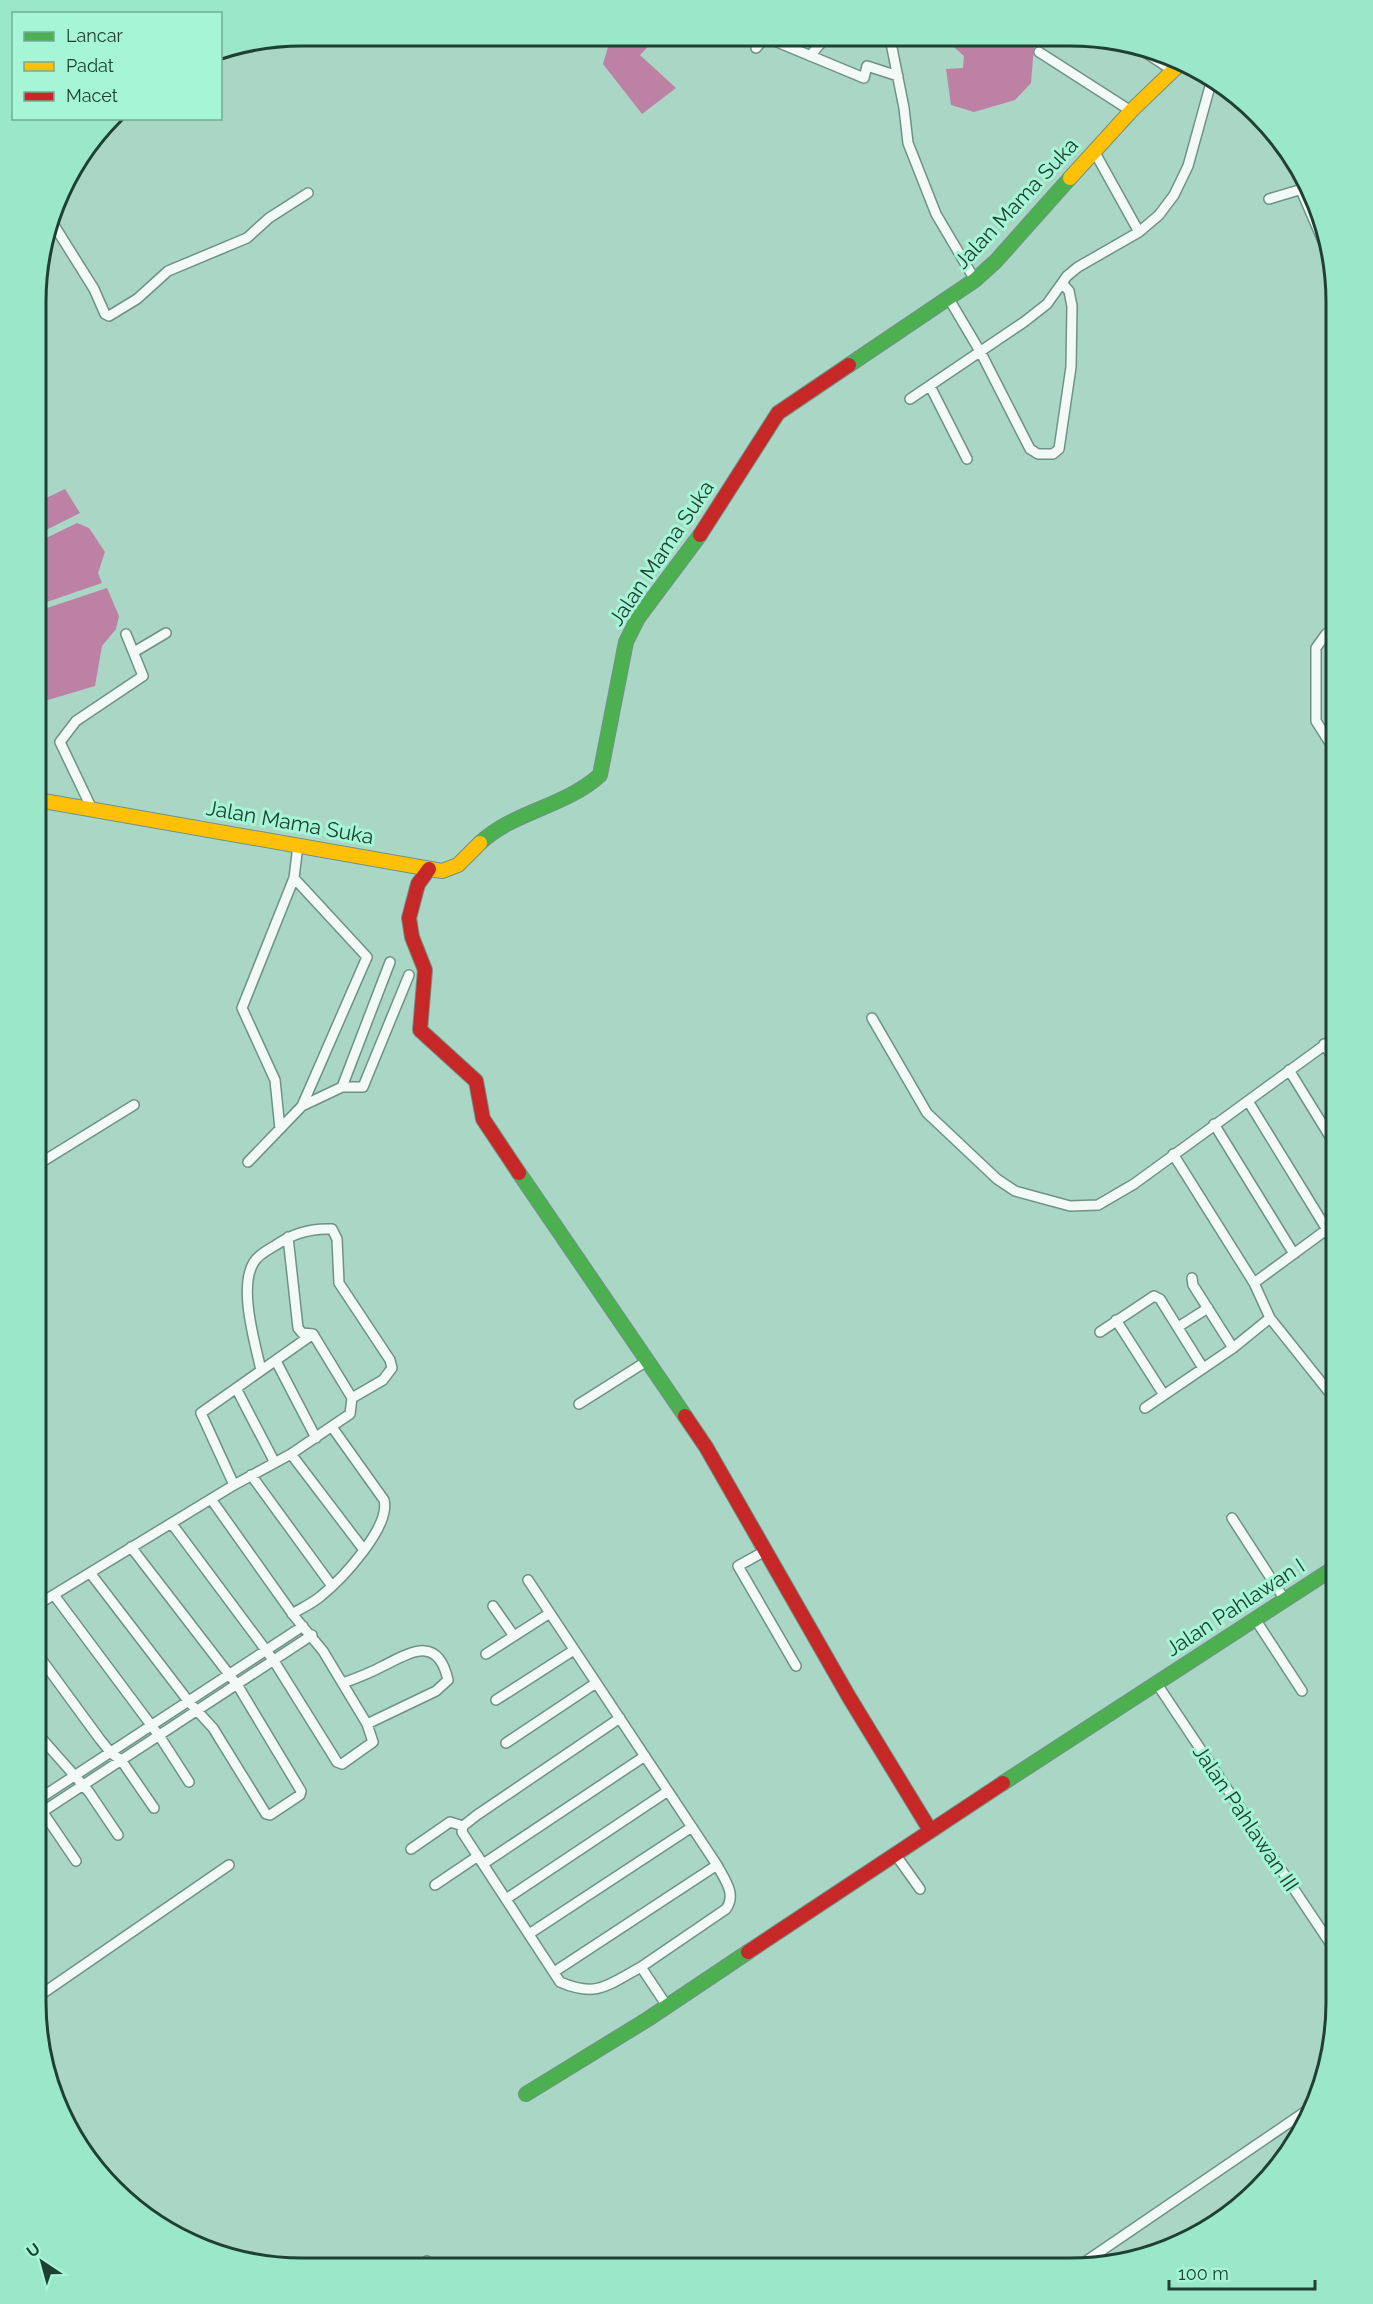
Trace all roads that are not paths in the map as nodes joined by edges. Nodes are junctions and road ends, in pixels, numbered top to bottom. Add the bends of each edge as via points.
1 (785, 46) edge
2 (818, 46) edge
3 (892, 46) edge
4 (1039, 52) dead end
5 (810, 56) junction
6 (1174, 69) edge
7 (898, 76) junction
8 (1210, 88) edge
9 (1131, 111) junction
10 (1094, 152) junction
11 (1300, 190) edge
12 (308, 193) dead end
13 (1269, 200) dead end
14 (57, 230) edge
15 (1139, 232) junction
16 (975, 280) junction
17 (1062, 284) junction
18 (949, 299) junction
19 (981, 353) junction
20 (930, 386) junction
21 (910, 399) dead end
22 (967, 459) dead end
23 (166, 633) dead end
24 (1327, 633) edge
25 (126, 634) dead end
26 (134, 652) junction
27 (1327, 738) edge
28 (46, 801) edge
29 (91, 807) junction
30 (298, 845) junction
31 (429, 869) junction
32 (294, 878) junction
33 (390, 962) dead end
34 (409, 975) dead end
35 (872, 1018) dead end
36 (1327, 1042) edge
37 (1324, 1044) junction
38 (1327, 1049) edge
39 (1289, 1070) junction
40 (342, 1087) junction
41 (1248, 1101) junction
42 (134, 1105) dead end
43 (302, 1106) junction
44 (1214, 1124) junction
45 (280, 1129) junction
46 (1327, 1132) edge
47 (1173, 1154) junction
48 (46, 1159) edge
49 (248, 1162) dead end
50 (1327, 1229) joint
51 (288, 1237) junction
52 (1294, 1254) junction
53 (1192, 1278) dead end
54 (1254, 1283) junction
55 (1208, 1308) junction
56 (1270, 1318) junction
57 (1116, 1320) junction
58 (1179, 1327) junction
59 (1100, 1332) dead end
60 (313, 1334) junction
61 (1233, 1348) junction
62 (276, 1361) junction
63 (647, 1361) junction
64 (1203, 1368) junction
65 (261, 1370) junction
66 (1327, 1389) edge
67 (237, 1390) junction
68 (1164, 1395) junction
69 (352, 1398) junction
70 (579, 1404) dead end
71 (1145, 1408) dead end
72 (332, 1427) junction
73 (316, 1438) junction
74 (291, 1454) junction
75 (274, 1461) junction
76 (251, 1476) junction
77 (234, 1485) junction
78 (211, 1499) junction
79 (1232, 1518) dead end
80 (172, 1524) junction
81 (131, 1547) junction
82 (364, 1550) junction
83 (765, 1551) junction
84 (91, 1574) junction
85 (1327, 1574) edge
86 (528, 1580) dead end
87 (332, 1586) junction
88 (54, 1595) junction
89 (46, 1599) edge
90 (1285, 1600) junction
91 (493, 1606) dead end
92 (550, 1613) junction
93 (292, 1614) junction
94 (1255, 1619) junction
95 (303, 1626) junction
96 (312, 1635) junction
97 (514, 1636) junction
98 (266, 1650) junction
99 (574, 1650) junction
100 (486, 1654) dead end
101 (274, 1661) junction
102 (46, 1665) edge
103 (796, 1666) dead end
104 (230, 1675) junction
105 (343, 1683) junction
106 (596, 1683) junction
107 (1157, 1683) junction
108 (238, 1686) junction
109 (1302, 1691) dead end
110 (496, 1700) dead end
111 (189, 1702) junction
112 (199, 1711) junction
113 (620, 1718) junction
114 (367, 1724) junction
115 (151, 1726) junction
116 (160, 1737) junction
117 (506, 1743) dead end
118 (46, 1744) edge
119 (111, 1753) junction
120 (645, 1756) junction
121 (121, 1760) junction
122 (73, 1777) junction
123 (189, 1782) dead end
124 (82, 1785) junction
125 (668, 1791) junction
126 (46, 1801) edge
127 (46, 1804) edge
128 (154, 1808) dead end
129 (46, 1819) edge
130 (463, 1826) junction
131 (692, 1827) junction
132 (930, 1830) junction
133 (118, 1835) dead end
134 (411, 1849) dead end
135 (895, 1854) junction
136 (480, 1860) junction
137 (76, 1861) dead end
138 (717, 1864) junction
139 (229, 1865) dead end
140 (435, 1885) dead end
141 (920, 1889) dead end
142 (506, 1899) junction
143 (529, 1934) junction
144 (1327, 1938) edge
145 (641, 1967) junction
146 (554, 1972) junction
147 (46, 1991) edge
148 (667, 2006) junction
149 (526, 2094) dead end
150 (1300, 2115) edge
151 (1093, 2256) edge

1 - 5 street
2 - 5 street
3 - 7 street
4 - 9 street
5 - 7 street via 864,78 867,66
6 - 9 street, Jalan Mama Suka
7 - 16 street via 908,143 936,214
8 - 15 street via 1188,166 1174,195
9 - 10 street, Jalan Mama Suka
10 - 15 street
10 - 16 street, Jalan Mama Suka
11 - 13 street
12 - 14 street via 269,218 247,238 168,271 137,299 109,316
15 - 17 street via 1078,267
16 - 18 street, Jalan Mama Suka
17 - 19 street via 1047,304
17 - 19 street via 1072,298 1071,368 1056,453 1038,454 1030,449
18 - 19 street
18 - 31 street, Jalan Mama Suka via 778,413 699,536 638,618 626,642 600,775 587,789 492,832 456,868
19 - 20 street
20 - 21 street
20 - 22 street
23 - 26 street
24 - 27 street via 1316,648 1316,721
25 - 26 street
26 - 29 street via 143,676 76,721 60,742
28 - 29 street, Jalan Mama Suka
29 - 30 street, Jalan Mama Suka
30 - 31 street, Jalan Mama Suka
30 - 32 street
31 - 63 street via 418,884 409,918 425,970 420,1030 476,1081 483,1119
32 - 43 street via 367,957
32 - 45 street via 242,1008 275,1080
33 - 40 street
34 - 40 street via 363,1087
35 - 47 street via 927,1113 989,1172 1015,1191 1070,1206 1098,1205
36 - 37 street
37 - 38 street
37 - 39 street
39 - 41 street
39 - 46 street
40 - 43 street
41 - 44 street
41 - 50 street
42 - 48 street
43 - 45 street
44 - 47 street
44 - 52 street
45 - 49 street
47 - 54 street
50 - 52 street
51 - 60 street via 298,1328 302,1333
51 - 65 street via 258,1257 249,1279 250,1321
51 - 69 street via 308,1230 334,1231 339,1283 390,1360 391,1372 383,1380
52 - 54 street
53 - 55 street
54 - 56 street
55 - 58 street
55 - 61 street
56 - 61 street
56 - 66 street
57 - 58 street via 1154,1296
57 - 59 street
57 - 68 street
58 - 64 street
60 - 62 street
60 - 69 street
61 - 64 street
62 - 65 street
62 - 73 street
63 - 70 street
63 - 83 street via 706,1447
64 - 68 street
65 - 67 street
67 - 75 street
67 - 77 street via 201,1413
68 - 71 street
69 - 72 street via 350,1414
72 - 73 street
72 - 82 street via 386,1505
73 - 74 street
74 - 75 street
74 - 82 street
75 - 76 street
76 - 77 street
76 - 87 street
77 - 78 street
78 - 80 street
78 - 93 street
79 - 90 street
80 - 81 street
80 - 98 street
81 - 84 street
81 - 104 street
82 - 87 street
83 - 103 street via 738,1566
83 - 132 street
84 - 88 street
84 - 111 street
85 - 90 street, Jalan Pahlawan I
86 - 92 street
87 - 93 street
88 - 89 street
88 - 115 street
90 - 94 street, Jalan Pahlawan I
91 - 97 street
92 - 97 street
92 - 99 street
93 - 95 street
94 - 107 street, Jalan Pahlawan I
94 - 109 street
95 - 96 street
95 - 98 street
96 - 101 street
96 - 105 street
97 - 100 street
98 - 101 street
98 - 104 street
99 - 106 street
99 - 110 street
101 - 108 street
101 - 114 street via 337,1762 342,1764 373,1742
102 - 119 street
104 - 108 street
104 - 111 street
105 - 114 street
105 - 114 street via 423,1649 435,1654 445,1669 448,1680 436,1691
106 - 113 street
106 - 117 street
107 - 132 street, Jalan Pahlawan I
107 - 144 street, Jalan Pahlawan III
108 - 112 street
108 - 112 street via 301,1791 270,1815 262,1810
111 - 112 street
111 - 115 street
112 - 116 street
113 - 120 street
113 - 130 street
115 - 116 street
115 - 119 street
116 - 121 street
116 - 123 street
118 - 122 street
119 - 121 street
119 - 122 street
120 - 125 street
120 - 136 street
121 - 124 street
121 - 128 street
122 - 124 street
122 - 126 street
124 - 127 street
124 - 133 street
125 - 131 street
125 - 142 street
129 - 137 street
130 - 134 street via 450,1822
130 - 136 street via 462,1832
131 - 138 street
131 - 143 street
132 - 135 street, Jalan Pahlawan I
135 - 141 street
135 - 148 street, Jalan Pahlawan I
136 - 140 street
136 - 142 street
138 - 145 street via 731,1894 726,1909
138 - 146 street
139 - 147 street
142 - 143 street
143 - 146 street
145 - 146 street via 599,1990 579,1990 560,1982
145 - 148 street
148 - 149 street, Jalan Pahlawan I
150 - 151 street

